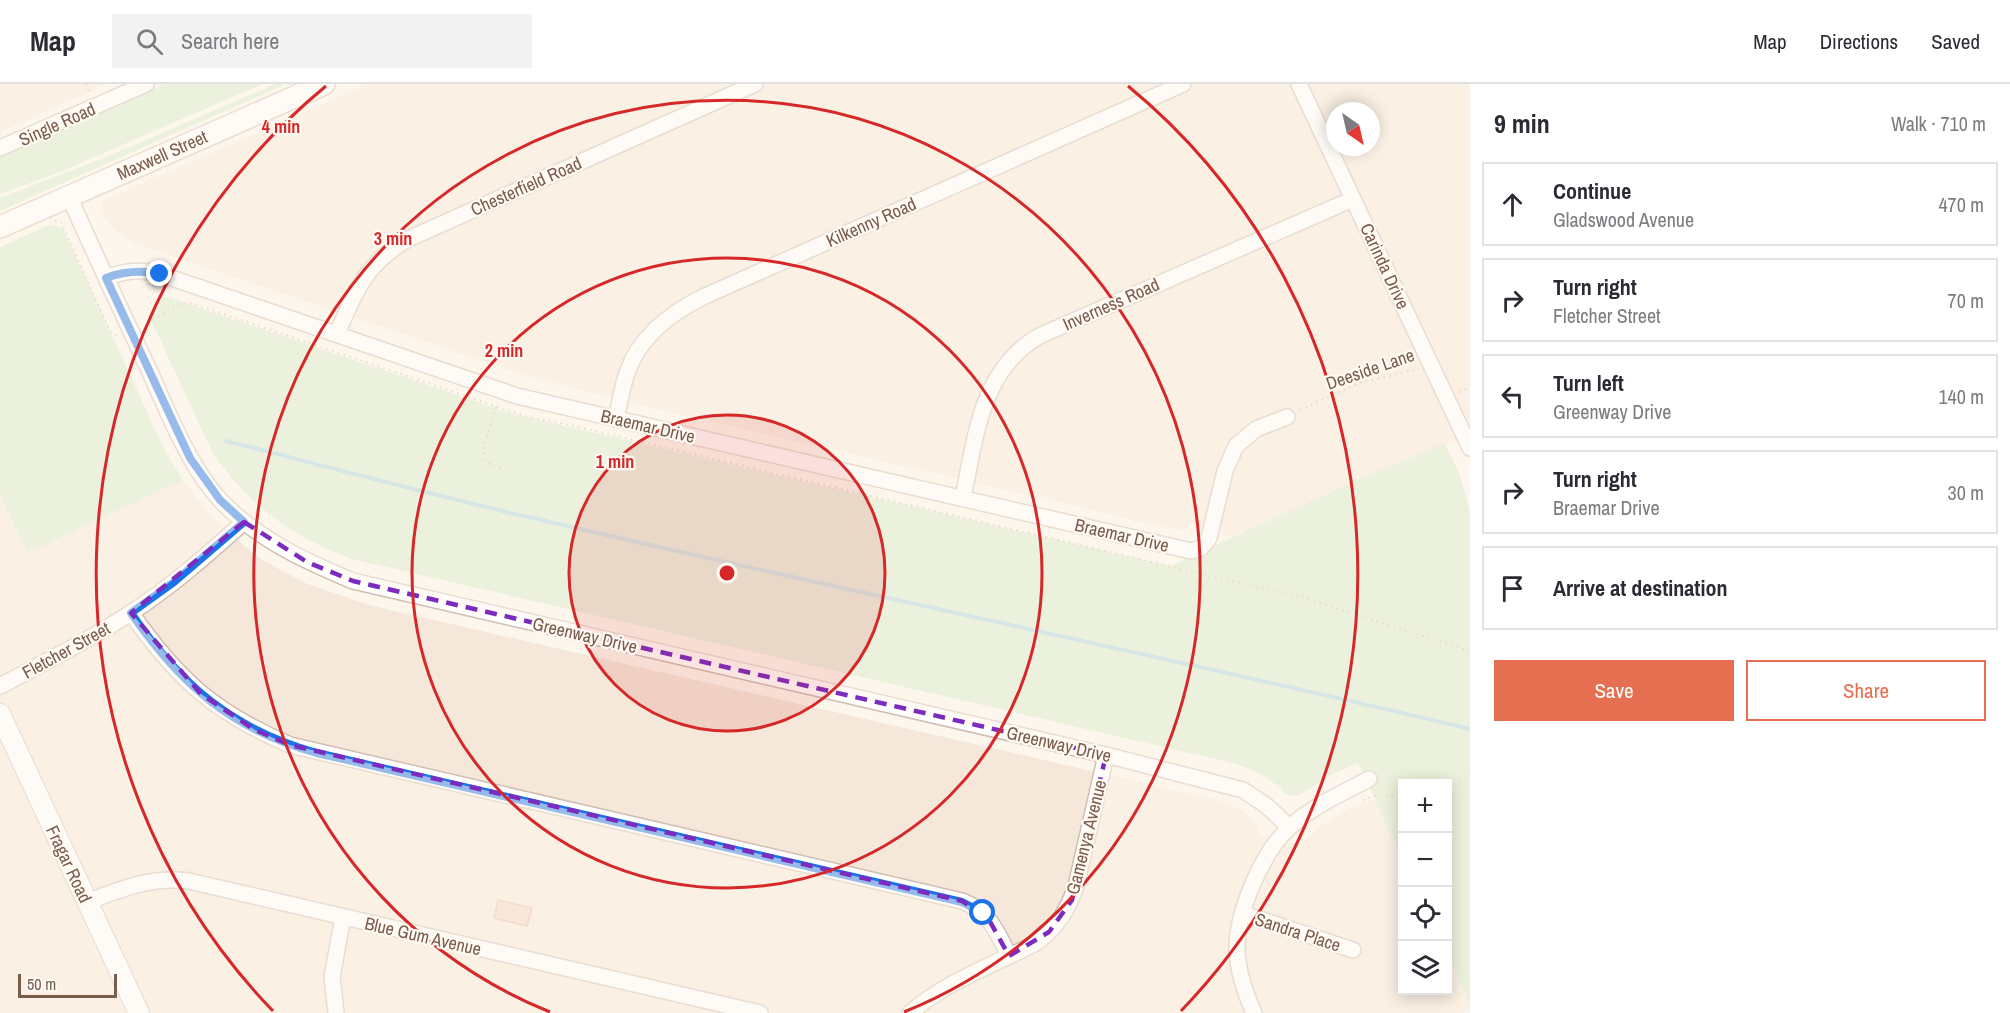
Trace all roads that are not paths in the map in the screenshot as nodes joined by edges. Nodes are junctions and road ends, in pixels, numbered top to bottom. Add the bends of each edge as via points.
1 (146, 84) edge
2 (324, 84) edge
3 (755, 84) edge
4 (1183, 84) edge
5 (1299, 84) edge
6 (0, 148) edge
7 (69, 196) junction
8 (1353, 199) junction
9 (0, 227) edge
10 (106, 278) junction
11 (337, 334) junction
12 (1287, 417) road end
13 (616, 418) junction
14 (1470, 448) edge
15 (963, 497) junction
16 (244, 522) junction
17 (131, 613) junction
18 (0, 686) edge
19 (0, 714) edge
20 (1106, 755) junction
21 (1369, 779) dead end
22 (1289, 827) junction
23 (87, 902) junction
24 (1244, 914) junction
25 (343, 917) junction
26 (1353, 950) dead end
27 (1009, 956) junction
28 (139, 1013) edge
29 (336, 1013) edge
30 (759, 1013) edge
31 (910, 1013) edge
32 (1254, 1013) edge

1 - 6 street, Single Road
2 - 7 main road, Maxwell Street
3 - 11 street, Chesterfield Road via 406,240 385,254 363,278
4 - 13 street, Kilkenny Road via 683,307 661,324 637,353 627,373
5 - 8 street, Carinda Drive
7 - 9 main road, Maxwell Street
7 - 10 street, Greenway Drive
8 - 14 street, Carinda Drive
8 - 15 street, Inverness Road via 1029,342 1008,362 990,388
10 - 11 street, Braemar Drive via 131,271 153,272
10 - 16 street, Greenway Drive via 190,458 220,500
11 - 13 street, Braemar Drive via 517,396
12 - 15 street, Braemar Drive via 1256,429 1236,446 1225,471 1209,538 1201,548 1186,550
13 - 15 street, Braemar Drive
16 - 17 street, Fletcher Street
16 - 20 street, Greenway Drive via 271,543 353,581
17 - 18 street, Fletcher Street
17 - 27 street via 163,656 201,694 255,730 290,745 962,902 988,918
19 - 23 street, Fragar Road
20 - 22 street, Greenway Drive via 1244,790
20 - 27 street, Gamenya Avenue via 1072,900 1049,932
21 - 22 street via 1323,802
22 - 24 street via 1262,864
23 - 25 street, Blue Gum Avenue via 131,885 178,880
23 - 28 street, Fragar Road
24 - 26 street, Sandra Place
24 - 32 street via 1237,940 1238,959
25 - 29 street via 332,977
25 - 30 street, Blue Gum Avenue
27 - 31 street, Gamenya Avenue via 938,992

